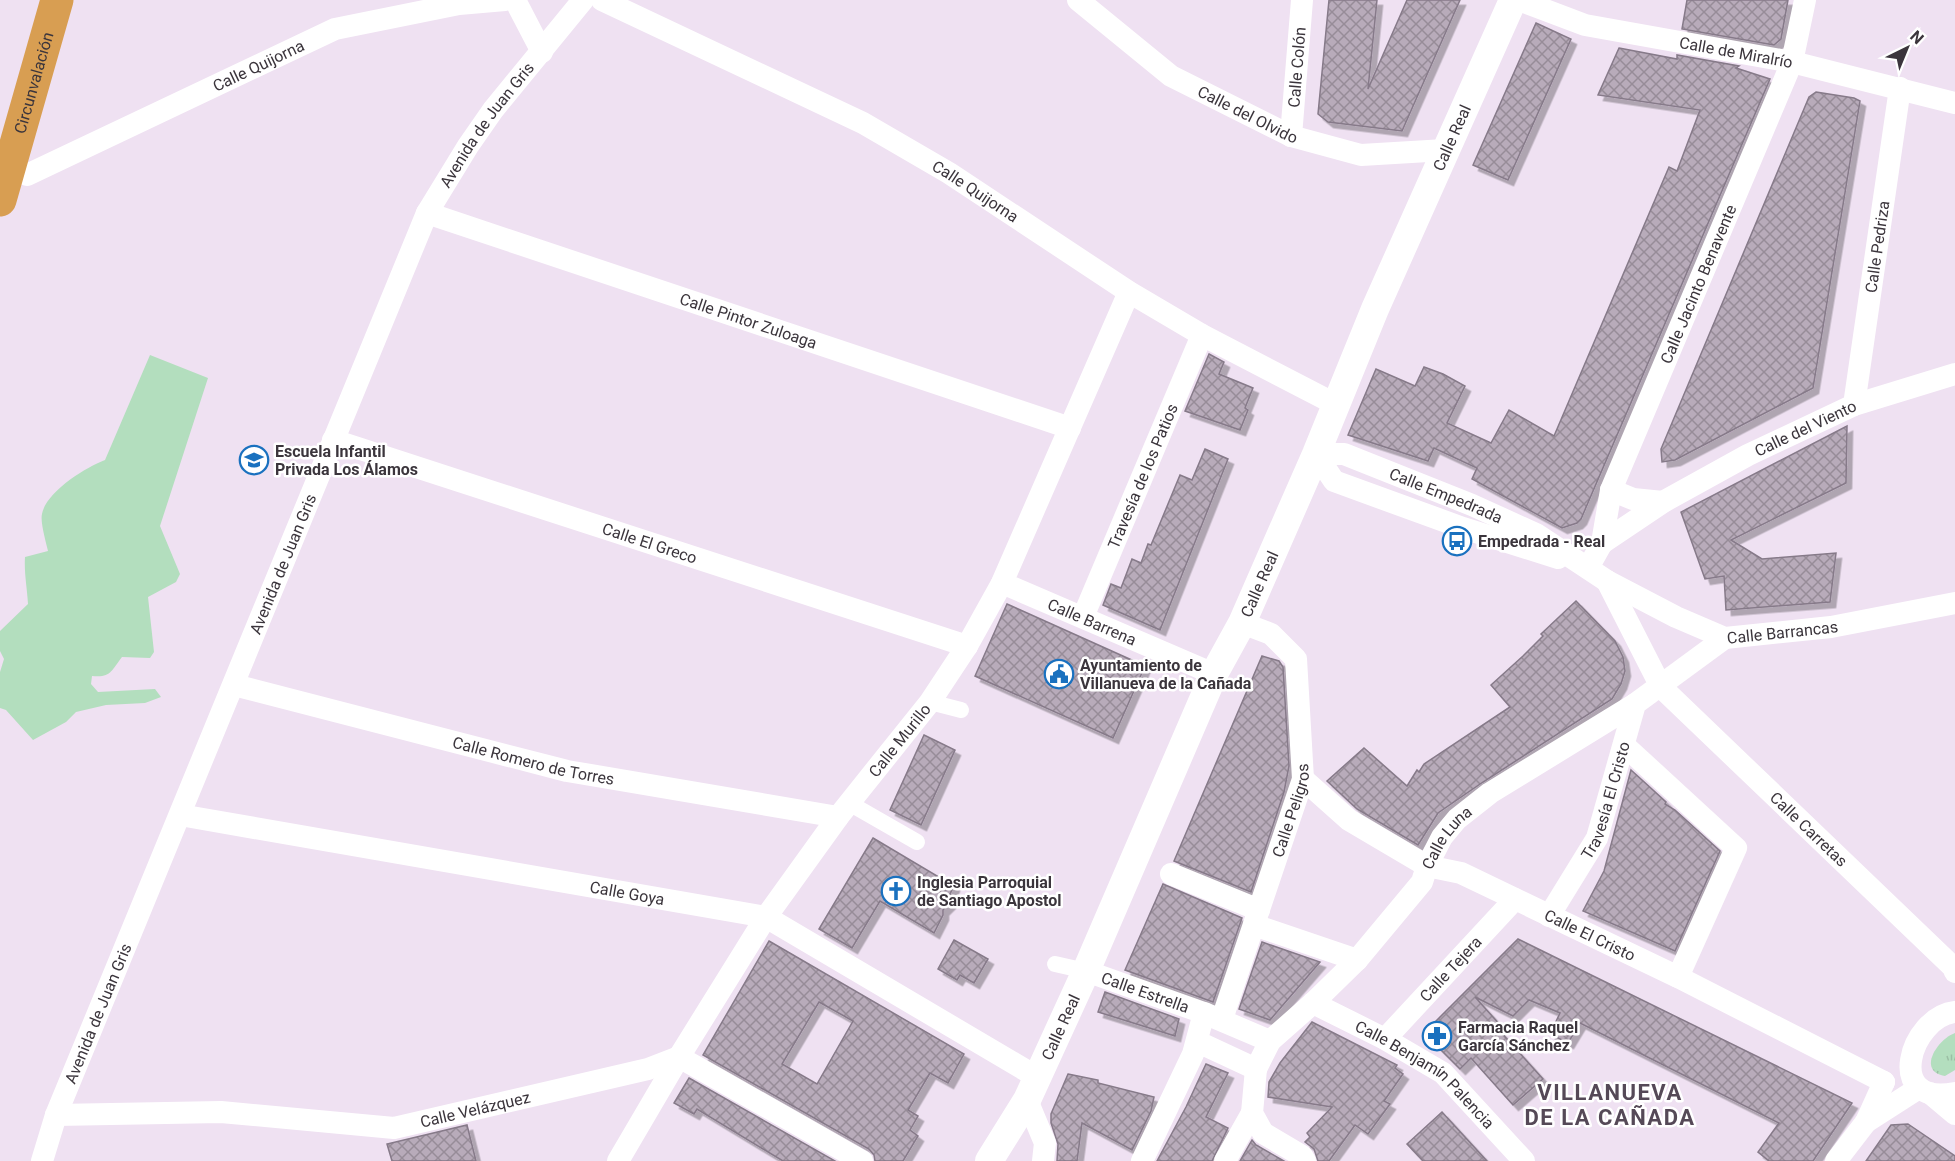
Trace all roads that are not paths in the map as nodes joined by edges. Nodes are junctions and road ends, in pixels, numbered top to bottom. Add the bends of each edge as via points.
1 (57, 0) edge
2 (505, 0) edge
3 (515, 0) edge
4 (583, 0) edge
5 (602, 0) edge
6 (1078, 0) edge
7 (1302, 0) edge
8 (1513, 0) edge
9 (1518, 0) edge
10 (1805, 0) edge
11 (456, 2) edge
12 (542, 52) junction
13 (1792, 62) junction
14 (1900, 88) junction
15 (1955, 103) edge
16 (1291, 136) junction
17 (1445, 150) junction
18 (27, 175) dead end
19 (0, 200) edge
20 (427, 213) junction
21 (1129, 292) junction
22 (1202, 335) junction
23 (1955, 374) edge
24 (1335, 404) junction
25 (1854, 405) junction
26 (1070, 428) junction
27 (333, 440) junction
28 (1316, 454) junction
29 (1611, 490) junction
30 (1663, 502) junction
31 (1602, 543) junction
32 (1588, 568) junction
33 (1607, 581) junction
34 (1002, 583) junction
35 (1955, 603) edge
36 (1083, 617) junction
37 (1242, 623) junction
38 (1725, 638) junction
39 (967, 646) junction
40 (1214, 674) junction
41 (234, 685) junction
42 (1661, 687) junction
43 (930, 702) junction
44 (1635, 704) junction
45 (961, 710) dead end
46 (1625, 746) junction
47 (1303, 779) junction
48 (844, 810) junction
49 (180, 815) junction
50 (917, 842) dead end
51 (1427, 866) junction
52 (1171, 874) dead end
53 (1515, 899) junction
54 (1549, 916) junction
55 (766, 917) junction
56 (1256, 918) junction
57 (1357, 960) junction
58 (1055, 964) dead end
59 (1086, 971) junction
60 (1955, 972) edge
61 (1678, 977) junction
62 (1313, 1003) junction
63 (1953, 1011) edge
64 (1213, 1016) junction
65 (1385, 1039) junction
66 (1270, 1041) junction
67 (1198, 1042) junction
68 (679, 1057) junction
69 (1257, 1068) junction
70 (1884, 1082) junction
71 (1920, 1086) junction
72 (1032, 1088) junction
73 (1955, 1093) edge
74 (1252, 1113) junction
75 (1955, 1114) edge
76 (56, 1115) junction
77 (1866, 1122) junction
78 (42, 1161) edge
79 (618, 1161) edge
80 (862, 1161) edge
81 (989, 1161) edge
82 (1043, 1161) edge
83 (1142, 1161) edge
84 (1225, 1161) edge
85 (1305, 1161) edge
86 (1524, 1161) edge
87 (1836, 1161) edge

1 - 19 highway, Circunvalación
2 - 11 street, Calle Quijorna
3 - 12 street
4 - 12 street, Avenida de Juan Gris
5 - 21 street, Calle Quijorna via 863,123 949,173
6 - 16 street, Calle del Olvido via 1170,76
7 - 16 street, Calle Colón
8 - 17 street, Calle Real
9 - 13 street, Calle de Miralrío via 1585,25
10 - 13 street, Calle Jacinto Benavente
11 - 18 street, Calle Quijorna via 335,29
12 - 20 street, Avenida de Juan Gris via 493,110
13 - 14 street, Calle de Miralrío
13 - 29 street, Calle Jacinto Benavente
14 - 15 street, Calle de Miralrío
14 - 25 street, Calle Pedriza
16 - 17 street, Calle del Olvido via 1361,155
17 - 24 street, Calle Real
20 - 26 street, Calle Pintor Zuloaga
20 - 27 street, Avenida de Juan Gris
21 - 22 street, Calle Quijorna
21 - 26 street, Calle Murillo
22 - 24 street, Calle Quijorna
22 - 36 street, Travesía de los Patios
23 - 25 street, Calle del Viento
24 - 28 street, Calle Real
25 - 30 street, Calle del Viento via 1748,454
26 - 34 street, Calle Murillo
27 - 39 street, Calle El Greco
27 - 41 street, Avenida de Juan Gris
28 - 32 street, Calle Empedrada via 1344,454 1472,505 1536,534
28 - 37 street, Calle Real
29 - 30 street via 1633,499
29 - 31 street, Calle Jacinto Benavente
30 - 31 street, Calle del Viento
31 - 32 street, Calle Jacinto Benavente
32 - 33 street, Calle Barrancas
33 - 38 street, Calle Barrancas
33 - 42 street
34 - 36 street, Calle Barrena
34 - 39 street, Calle Murillo
35 - 38 street, Calle Barrancas via 1831,627
36 - 40 street, Calle Barrena
37 - 40 street, Calle Real
37 - 47 street, Calle Peligros via 1271,634 1296,659
38 - 42 street
39 - 43 street, Calle Murillo
40 - 59 street, Calle Real
41 - 48 street, Calle Romero de Torres via 567,771
41 - 49 street, Avenida de Juan Gris
42 - 44 street
42 - 60 street, Calle Carretas
43 - 45 street
43 - 48 street, Calle Murillo
44 - 46 street, Travesía El Cristo
44 - 51 street, Calle Luna via 1490,793 1457,819
46 - 54 street, Travesía El Cristo via 1597,838
46 - 61 street via 1736,848
47 - 51 street, Calle El Cristo via 1349,820
47 - 56 street, Calle Peligros
48 - 50 street
48 - 55 street, Calle Murillo
49 - 55 street, Calle Goya
49 - 76 street, Avenida de Juan Gris
51 - 53 street, Calle El Cristo via 1461,873
51 - 57 street, Calle Luna via 1422,882
52 - 56 street
53 - 54 street, Calle El Cristo
53 - 65 street, Calle Tejera
54 - 61 street, Calle El Cristo
55 - 68 street, Calle Murillo
55 - 72 street, Calle Goya
56 - 57 street
56 - 64 street, Calle Peligros
57 - 62 street, Calle Luna
58 - 59 street
59 - 64 street, Calle Estrella
59 - 72 street, Calle Real
61 - 70 street, Calle El Cristo
62 - 65 street, Calle Benjamín Palencia
62 - 66 street, Calle Luna
63 - 71 street via 1931,1025 1915,1045 1910,1068
64 - 66 street, Calle Estrella
64 - 67 street, Calle Peligros
65 - 86 street, Calle Benjamín Palencia via 1443,1073
66 - 69 street
67 - 69 street
67 - 83 street
68 - 76 street, Calle Velázquez via 648,1069 394,1128 221,1112
68 - 79 street, Calle Murillo
68 - 80 street
69 - 74 street
70 - 71 street
70 - 77 street
71 - 73 street via 1945,1095
71 - 75 street
71 - 77 street
72 - 81 street, Calle Real
72 - 82 street via 1045,1143
74 - 84 street
74 - 85 street via 1263,1133
76 - 78 street, Avenida de Juan Gris
77 - 87 street

